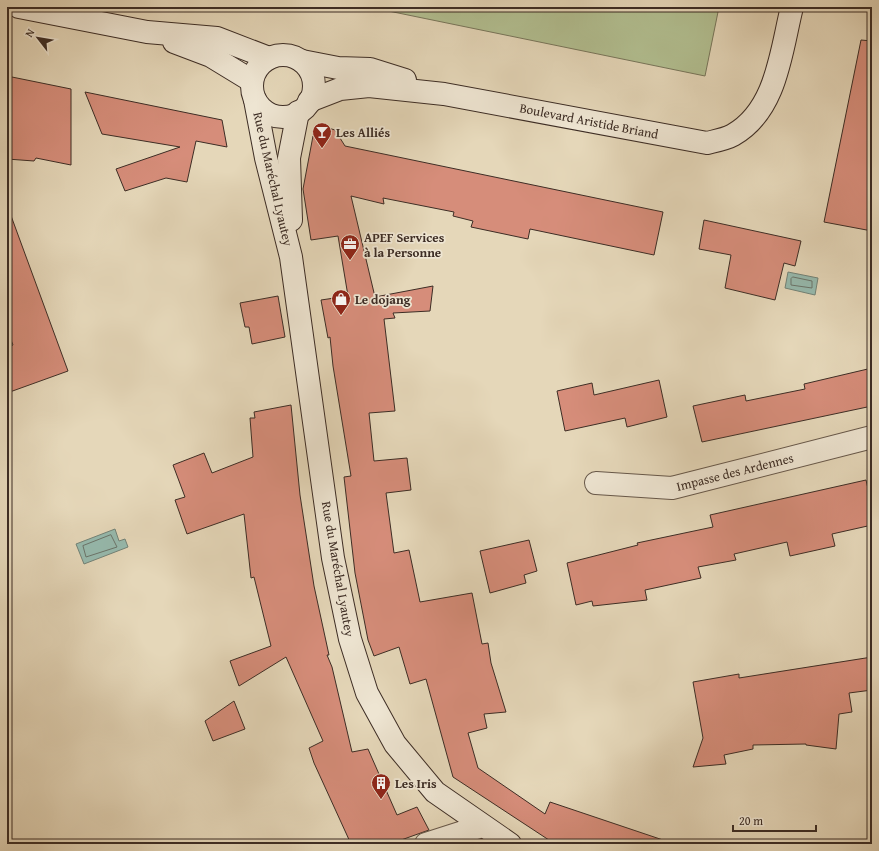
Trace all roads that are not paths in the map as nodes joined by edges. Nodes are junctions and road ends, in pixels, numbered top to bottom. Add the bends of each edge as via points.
1 (19, 7) edge
2 (792, 7) edge
3 (147, 32) junction
4 (269, 58) junction
5 (302, 61) junction
6 (254, 91) junction
7 (444, 94) junction
8 (303, 107) junction
9 (291, 257) junction
10 (872, 437) edge
11 (596, 483) dead end
12 (479, 835) edge
13 (426, 844) edge
14 (510, 844) edge

1 - 3 main road, Boulevard Aristide Briand
2 - 7 main road, Boulevard Aristide Briand via 774,84 754,117 733,135 707,143
3 - 4 main road, Boulevard Aristide Briand via 216,38
3 - 6 main road, Boulevard Aristide Briand via 211,56
4 - 5 main road, Boulevard Aristide Briand via 284,55
4 - 6 main road via 255,72
5 - 7 main road, Boulevard Aristide Briand via 338,68 370,69
5 - 8 main road via 312,75 313,84
6 - 8 main road, Boulevard Aristide Briand via 269,113 288,116
6 - 9 main road, Rue du Maréchal Lyautey via 266,158
7 - 8 main road, Boulevard Aristide Briand via 369,86 340,89
8 - 9 main road, Rue du Maréchal Lyautey via 289,158
9 - 12 main road, Rue du Maréchal Lyautey via 333,558 350,639 367,693 395,744 435,792
10 - 11 main road, Impasse des Ardennes via 672,488
12 - 13 main road
12 - 14 main road, Rue du Maréchal Lyautey

